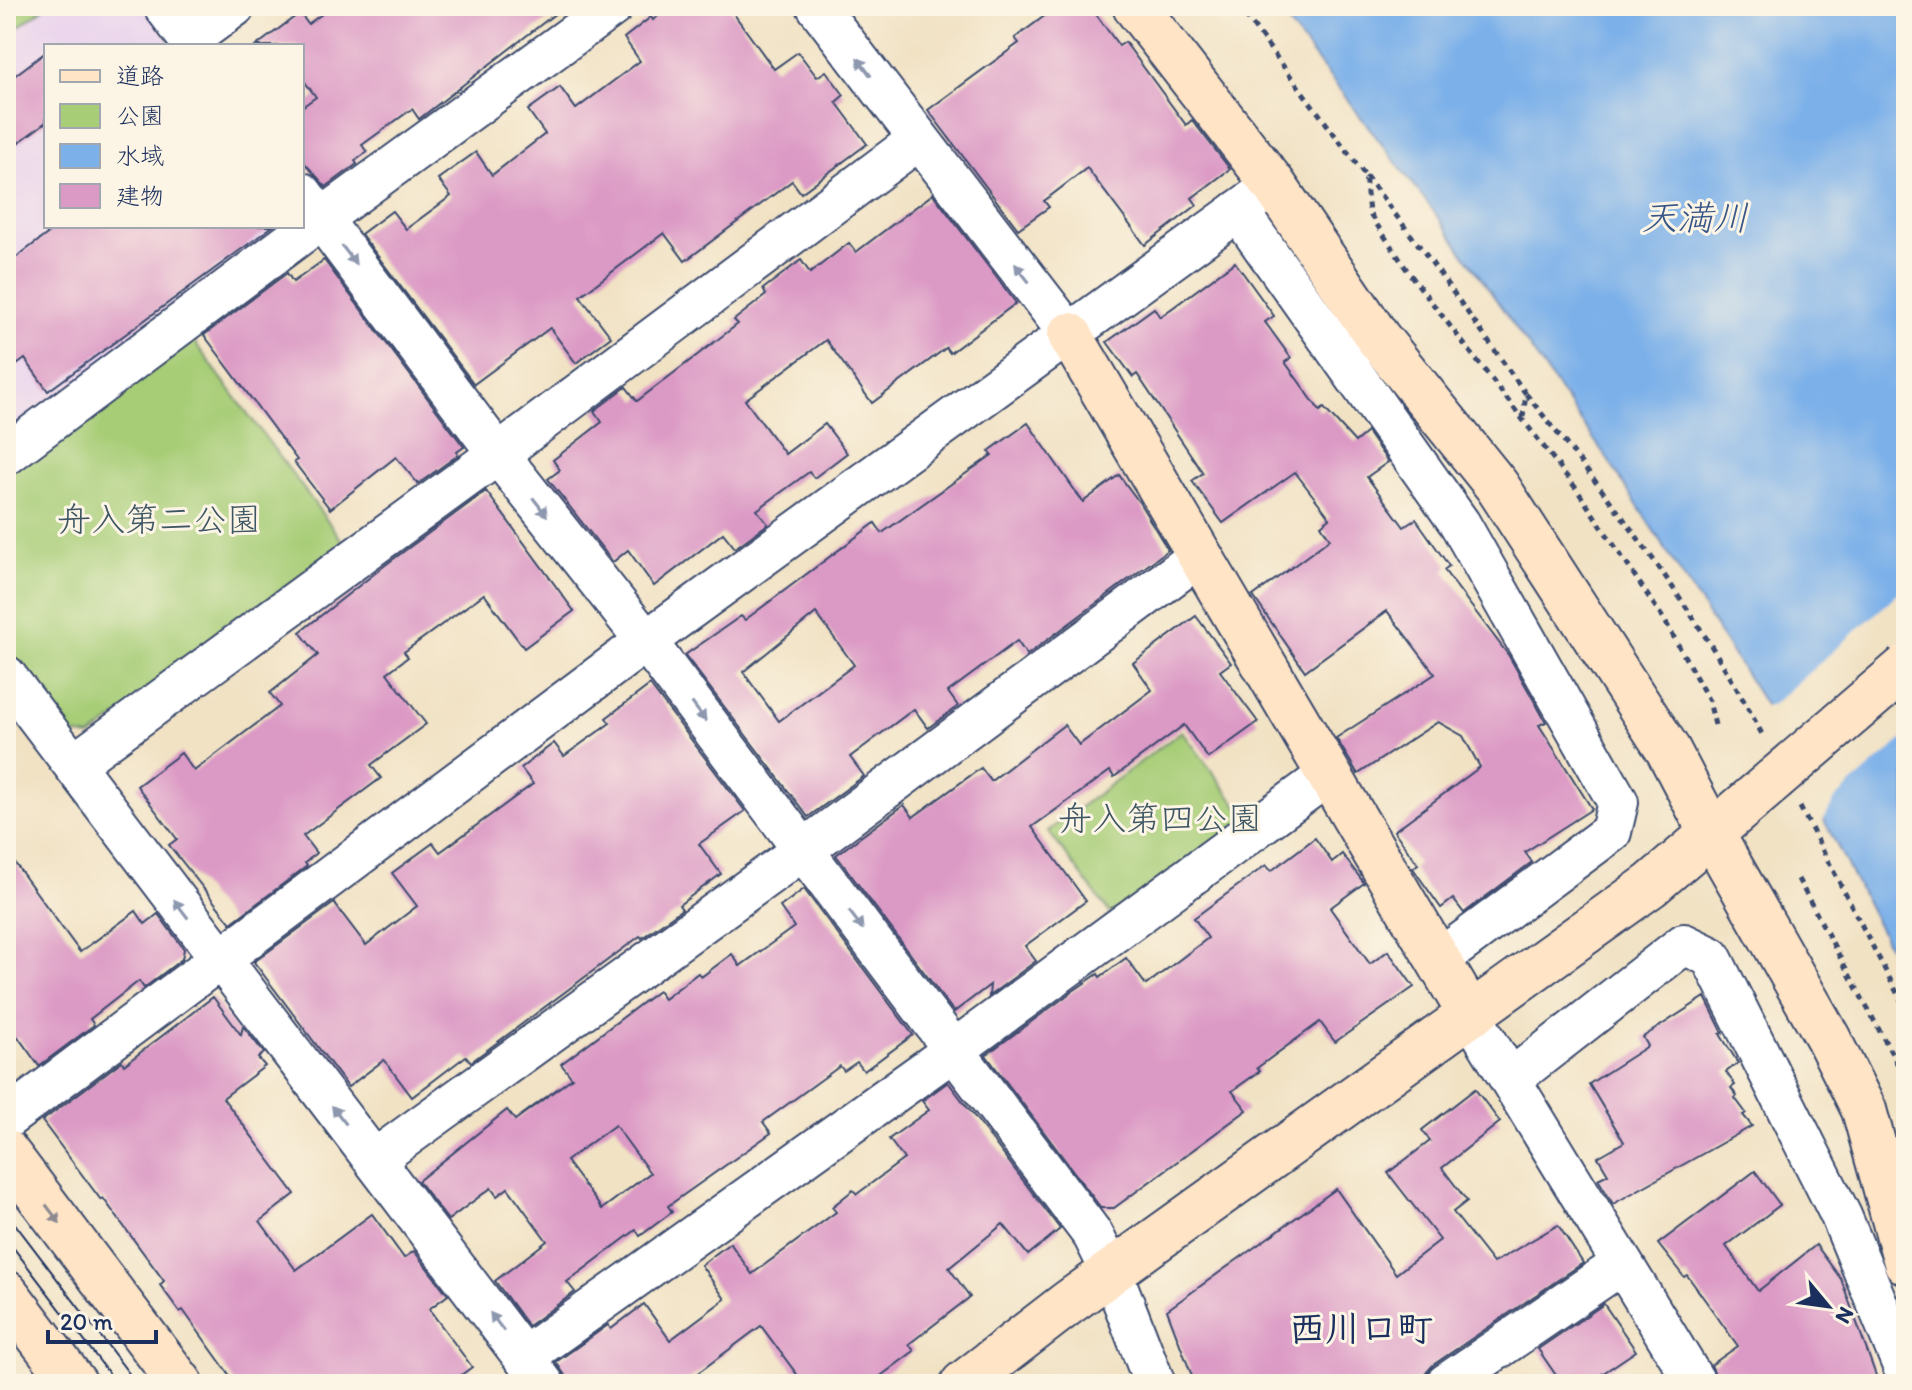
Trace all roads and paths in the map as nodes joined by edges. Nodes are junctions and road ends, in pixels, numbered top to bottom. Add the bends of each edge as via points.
1 (164, 6) edge
2 (235, 6) edge
3 (613, 6) edge
4 (817, 6) edge
5 (1135, 6) edge
6 (1238, 6) edge
7 (192, 43) edge
8 (918, 140) junction
9 (1365, 175) junction
10 (1274, 185) junction
11 (312, 206) edge
12 (1238, 211) junction
13 (285, 228) edge
14 (1070, 335) junction
15 (1526, 394) junction
16 (1523, 419) junction
17 (498, 454) junction
18 (6, 455) edge
19 (1201, 555) junction
20 (646, 641) junction
21 (1906, 667) edge
22 (6, 676) edge
23 (1716, 729) dead end
24 (74, 764) junction
25 (1778, 772) junction
26 (1328, 775) junction
27 (1712, 834) junction
28 (803, 850) junction
29 (1798, 879) dead end
30 (219, 959) junction
31 (1437, 961) junction
32 (1906, 1010) edge
33 (1470, 1014) junction
34 (954, 1050) junction
35 (1511, 1079) junction
36 (1906, 1080) edge
37 (6, 1119) edge
38 (6, 1152) edge
39 (374, 1160) junction
40 (1906, 1262) edge
41 (1622, 1264) junction
42 (1112, 1273) junction
43 (6, 1293) edge
44 (534, 1371) edge
45 (1906, 1373) edge
46 (75, 1384) edge
47 (181, 1384) edge
48 (963, 1384) edge
49 (1155, 1384) edge
50 (1446, 1384) edge
51 (1696, 1384) edge

1 - 7 street
2 - 7 street
3 - 11 street
8 -> 4 street
5 - 10 street
6 - 9 path
14 -> 8 street
8 - 17 street
9 - 15 path
9 - 16 path via 1369,213
10 - 12 street
10 - 27 street via 1378,338 1497,486 1668,750
11 -> 17 street
12 - 14 street
12 - 31 street via 1460,524 1618,802 1611,832
13 - 18 street
14 - 19 street
14 - 20 street
15 - 16 path
15 - 25 path via 1618,508 1690,612
16 - 23 path via 1665,621 1709,701
17 -> 20 street
17 - 24 street
19 - 26 street
19 - 28 street
20 -> 28 street
20 - 30 street
21 - 25 street, bridge
22 - 24 street
30 -> 24 street
25 - 27 street
25 - 32 path
26 - 31 street
26 - 34 street
27 - 33 street via 1651,885
27 - 40 street via 1864,1110
28 -> 34 street
28 - 39 street
29 - 36 path
30 - 37 street
39 -> 30 street
31 - 33 street
33 - 35 street
33 - 42 street
34 - 42 street via 1093,1235
34 - 44 street
35 - 41 street
35 - 45 street via 1684,944 1711,957 1841,1216
38 -> 47 street
44 -> 39 street
41 - 50 street
41 - 51 street
42 - 48 street
42 - 49 street
43 - 46 street

